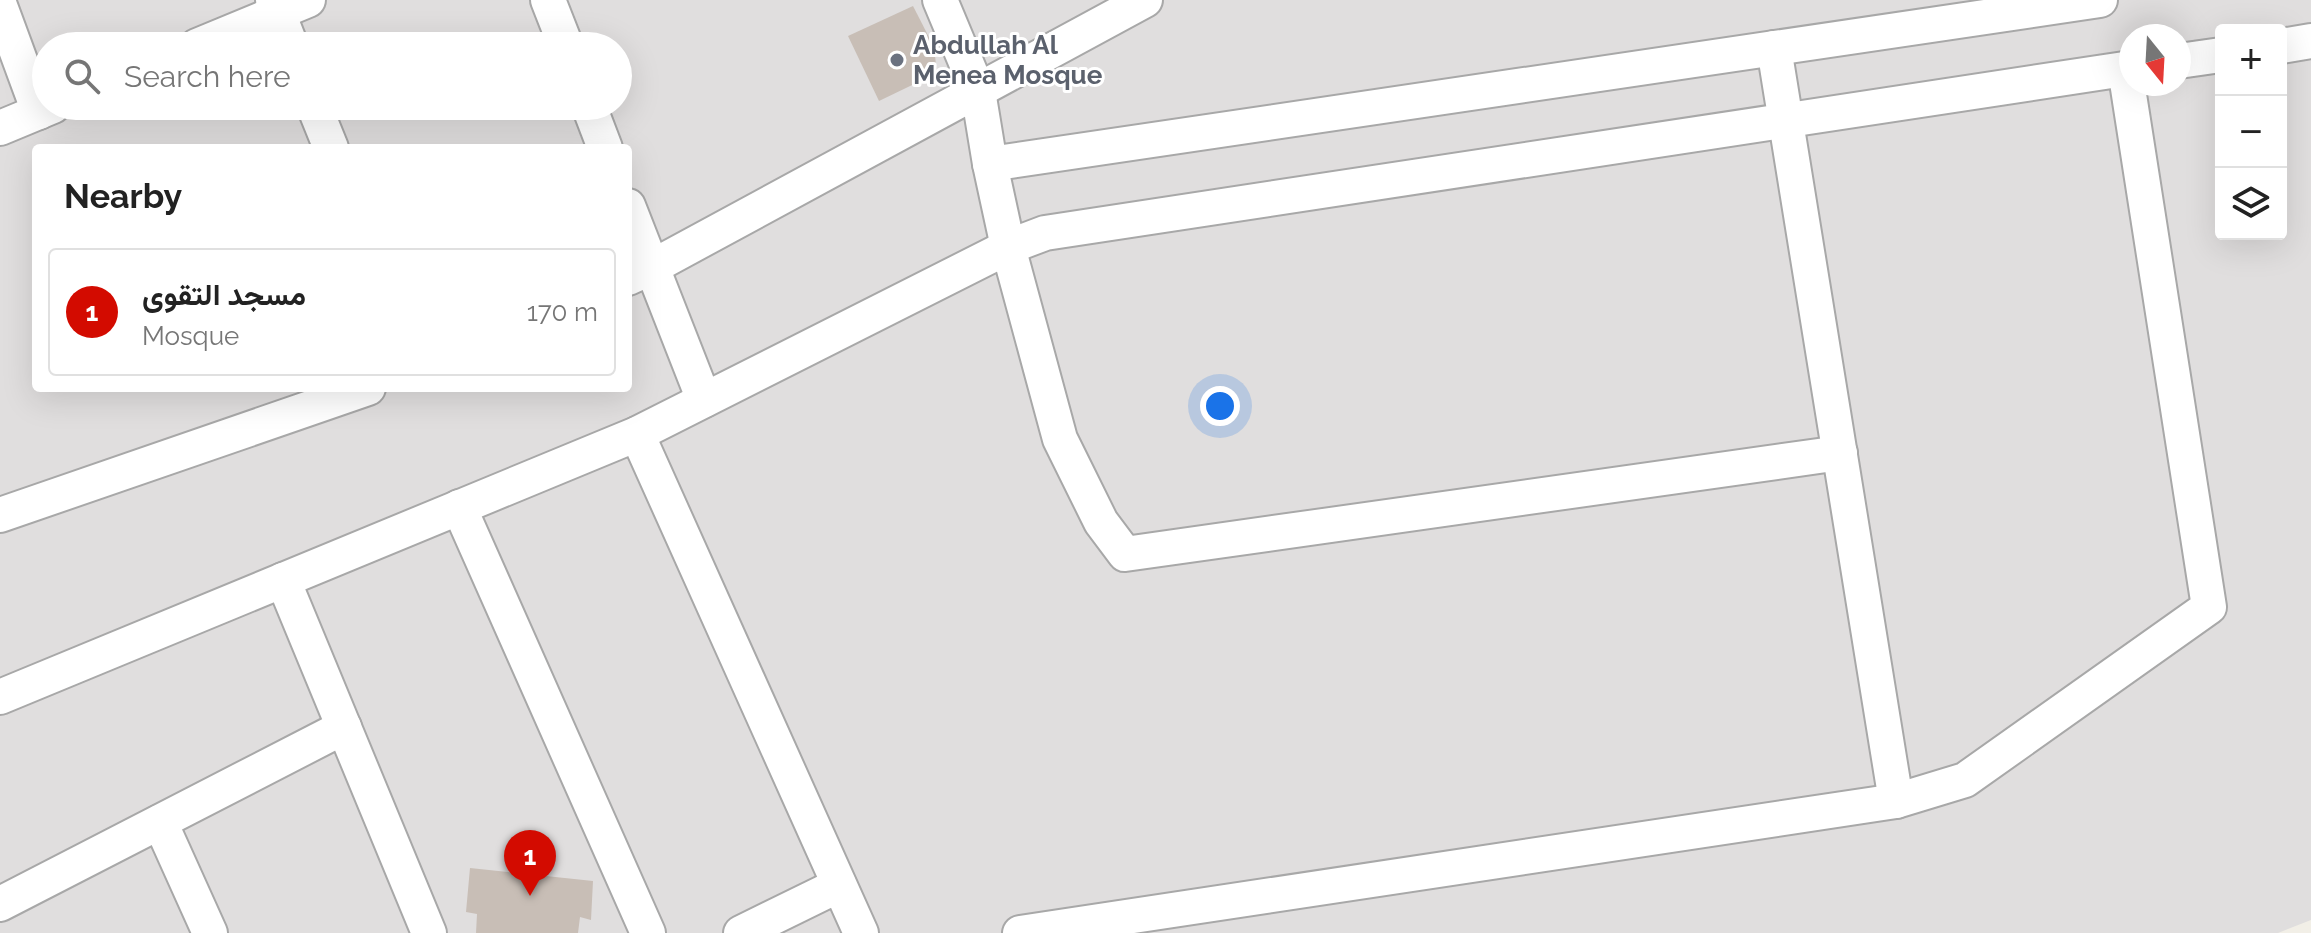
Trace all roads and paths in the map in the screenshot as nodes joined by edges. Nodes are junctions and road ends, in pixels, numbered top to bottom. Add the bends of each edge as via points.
1 (548, 0) edge
2 (940, 0) edge
3 (1145, 0) edge
4 (2100, 0) edge
5 (286, 4) edge
6 (0, 6) edge
7 (227, 32) edge
8 (289, 32) edge
9 (561, 32) edge
10 (2311, 41) edge
11 (2287, 45) edge
12 (1774, 48) junction
13 (2215, 56) edge
14 (2191, 59) edge
15 (2119, 70) edge
16 (32, 78) edge
17 (978, 91) junction
18 (2132, 96) edge
19 (32, 115) edge
20 (320, 120) edge
21 (594, 120) edge
22 (1785, 121) junction
23 (0, 128) edge
24 (329, 144) edge
25 (603, 144) edge
26 (990, 164) junction
27 (632, 228) edge
28 (1008, 247) junction
29 (640, 273) edge
30 (356, 392) edge
31 (704, 400) junction
32 (637, 434) junction
33 (1840, 453) junction
34 (459, 507) junction
35 (0, 515) edge
36 (283, 580) junction
37 (0, 697) edge
38 (344, 727) junction
39 (1896, 801) junction
40 (160, 822) junction
41 (839, 885) junction
42 (0, 904) edge
43 (210, 933) edge
44 (429, 933) edge
45 (648, 933) edge
46 (741, 933) edge
47 (861, 933) edge
48 (1020, 933) edge

1 - 9 street
2 - 17 street
3 - 17 street
4 - 12 street
5 - 7 street
5 - 8 street
6 - 16 street
10 - 11 street
12 - 22 street
12 - 26 street
13 - 14 street
15 - 22 street
17 - 26 street
17 - 29 street
18 - 39 street via 2209,607 1965,780
19 - 23 street
20 - 24 street
21 - 25 street
22 - 28 street via 1045,233
22 - 33 street
26 - 28 street
27 - 29 street
28 - 31 street
28 - 33 street via 1060,439 1101,522 1125,554
29 - 31 street
30 - 35 street
31 - 32 street
32 - 34 street
32 - 41 street
33 - 39 street
34 - 36 street
34 - 45 street
36 - 37 street
36 - 38 street
38 - 40 street
38 - 44 street
39 - 48 street
40 - 42 street
40 - 43 street
41 - 46 street
41 - 47 street

